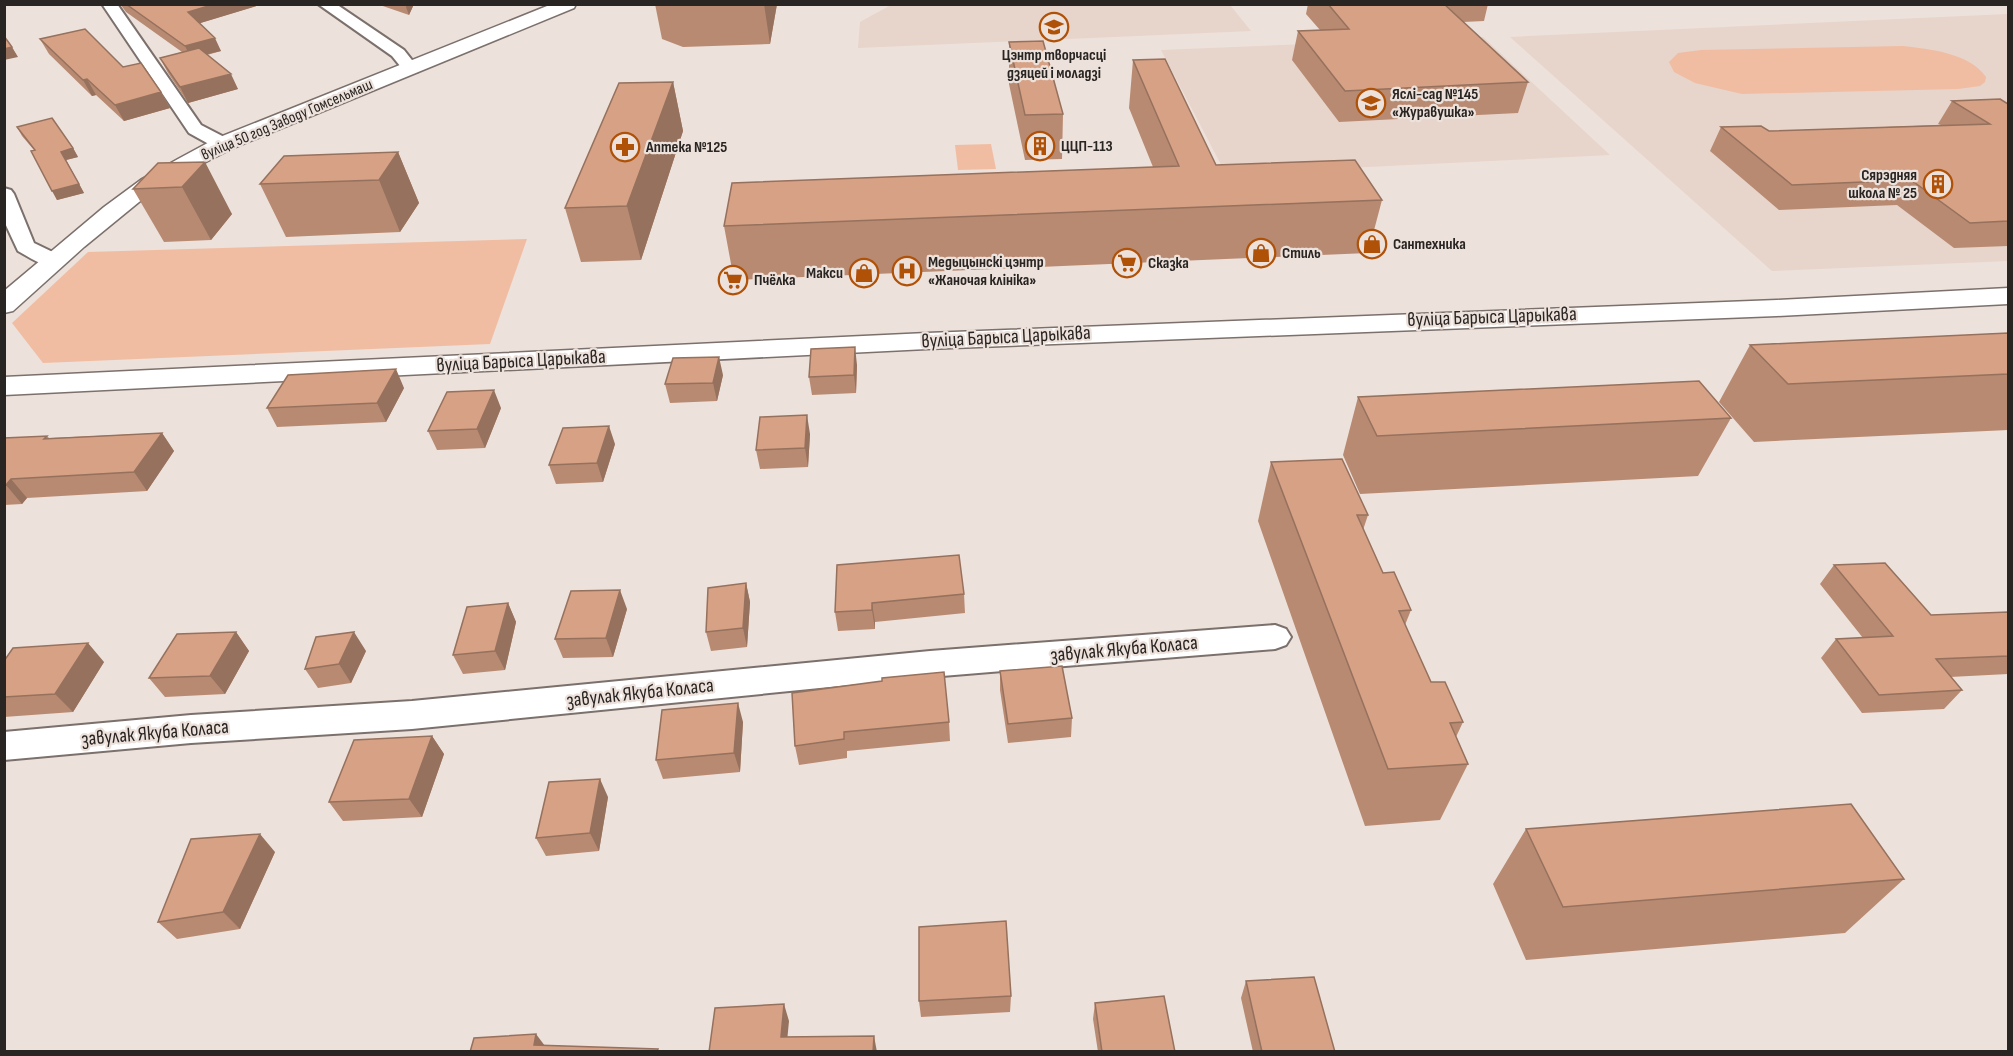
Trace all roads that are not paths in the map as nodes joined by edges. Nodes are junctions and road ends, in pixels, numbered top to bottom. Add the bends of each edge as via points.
1 (109, 4) edge
2 (325, 4) edge
3 (568, 4) edge
4 (411, 69) junction
5 (223, 144) junction
6 (4, 194) edge
7 (52, 261) junction
8 (2008, 296) edge
9 (4, 305) edge
10 (4, 386) edge
11 (1275, 637) dead end
12 (4, 746) edge

1 - 5 street via 195,129
2 - 4 street via 398,53
3 - 4 main road, вуліца 50 год Заводу Гомсельмаш
4 - 5 main road, вуліца 50 год Заводу Гомсельмаш
5 - 7 main road, вуліца 50 год Заводу Гомсельмаш via 150,184
6 - 7 street via 25,247
7 - 9 main road, вуліца 50 год Заводу Гомсельмаш
8 - 10 main road, вуліца Барыса Царыкава via 939,340
11 - 12 street, завулак Якуба Коласа via 918,665 412,715

